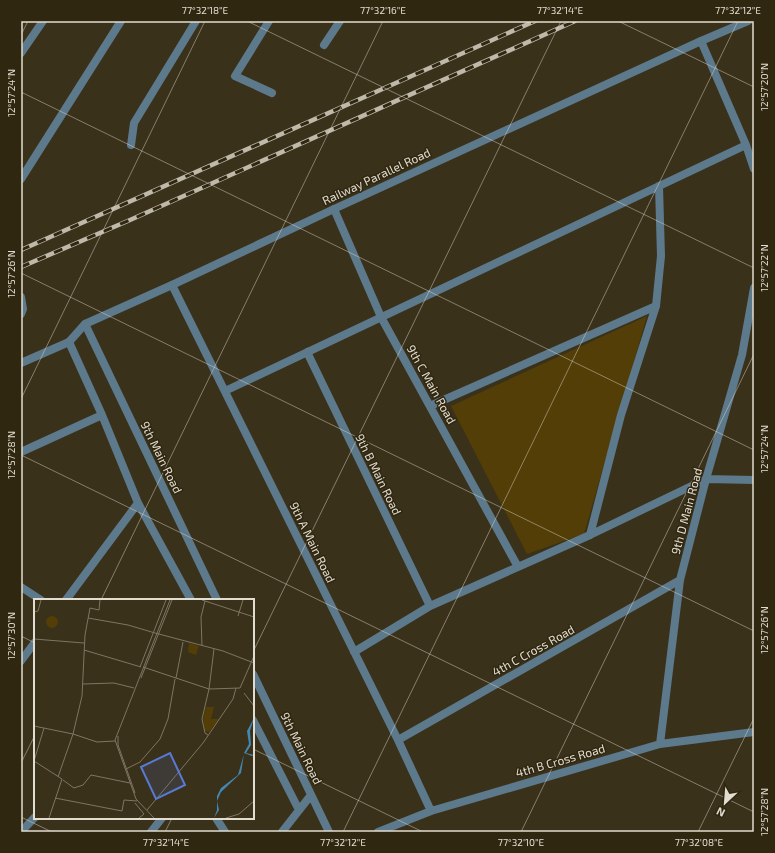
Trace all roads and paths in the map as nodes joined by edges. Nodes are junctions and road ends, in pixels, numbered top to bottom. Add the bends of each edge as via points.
1 (44, 21) edge
2 (121, 21) edge
3 (196, 21) edge
4 (269, 21) edge
5 (340, 21) edge
6 (748, 21) edge
7 (701, 41) junction
8 (324, 45) dead end
9 (21, 53) edge
10 (272, 93) dead end
11 (131, 145) dead end
12 (746, 145) junction
13 (754, 169) edge
14 (21, 179) edge
15 (659, 186) junction
16 (334, 208) junction
17 (172, 285) junction
18 (754, 288) edge
19 (21, 297) edge
20 (656, 306) junction
21 (21, 314) edge
22 (381, 317) junction
23 (85, 324) junction
24 (69, 342) junction
25 (307, 352) junction
26 (21, 363) edge
27 (225, 391) junction
28 (430, 406) junction
29 (102, 415) junction
30 (21, 452) edge
31 (706, 479) junction
32 (754, 480) edge
33 (138, 503) junction
34 (590, 535) junction
35 (518, 566) junction
36 (680, 580) junction
37 (21, 587) edge
38 (39, 599) edge
39 (67, 599) edge
40 (190, 599) edge
41 (218, 599) edge
42 (430, 606) junction
43 (34, 643) edge
44 (354, 652) junction
45 (21, 661) edge
46 (254, 676) edge
47 (254, 722) edge
48 (754, 732) edge
49 (398, 740) junction
50 (660, 744) junction
51 (311, 795) junction
52 (299, 810) junction
53 (431, 811) junction
54 (34, 818) edge
55 (161, 819) edge
56 (217, 819) edge
57 (21, 832) edge
58 (151, 832) edge
59 (225, 832) edge
60 (282, 832) edge
61 (329, 832) edge
62 (378, 832) edge

1 - 9 street
2 - 14 street
3 - 11 street via 134,123
4 - 10 street via 236,76
5 - 8 street
6 - 7 street, Railway Parallel Road
7 - 12 street
7 - 16 street, Railway Parallel Road
12 - 13 street
12 - 15 street
15 - 20 street via 661,256
15 - 22 street
16 - 17 street, Railway Parallel Road
16 - 22 street, 9th C Main Road
17 - 23 street, Railway Parallel Road
17 - 27 street, 9th A Main Road
18 - 31 street, 9th D Main Road via 742,355
19 - 21 street
20 - 28 street
20 - 34 street via 621,415
22 - 25 street
22 - 28 street, 9th C Main Road
23 - 24 street, Railway Parallel Road
23 - 41 street, 9th Main Road
24 - 26 street, Railway Parallel Road
24 - 29 street
25 - 27 street
25 - 42 street, 9th B Main Road
27 - 44 street, 9th A Main Road
28 - 35 street, 9th C Main Road
29 - 30 street
29 - 33 street
31 - 32 street
31 - 34 street
31 - 36 street, 9th D Main Road
33 - 39 street
33 - 40 street
34 - 35 street
35 - 42 street
36 - 49 street, 4th C Cross Road
36 - 50 street, 9th D Main Road
37 - 38 street
42 - 44 street
43 - 45 street
44 - 49 street, 9th A Main Road
46 - 51 street, 9th Main Road
47 - 52 street
48 - 50 street, 4th B Cross Road
49 - 53 street, 9th A Main Road
50 - 53 street, 4th B Cross Road
51 - 52 street
51 - 61 street, 9th Main Road
52 - 60 street
53 - 62 street, 4th B Cross Road
54 - 57 street
55 - 58 street
56 - 59 street

